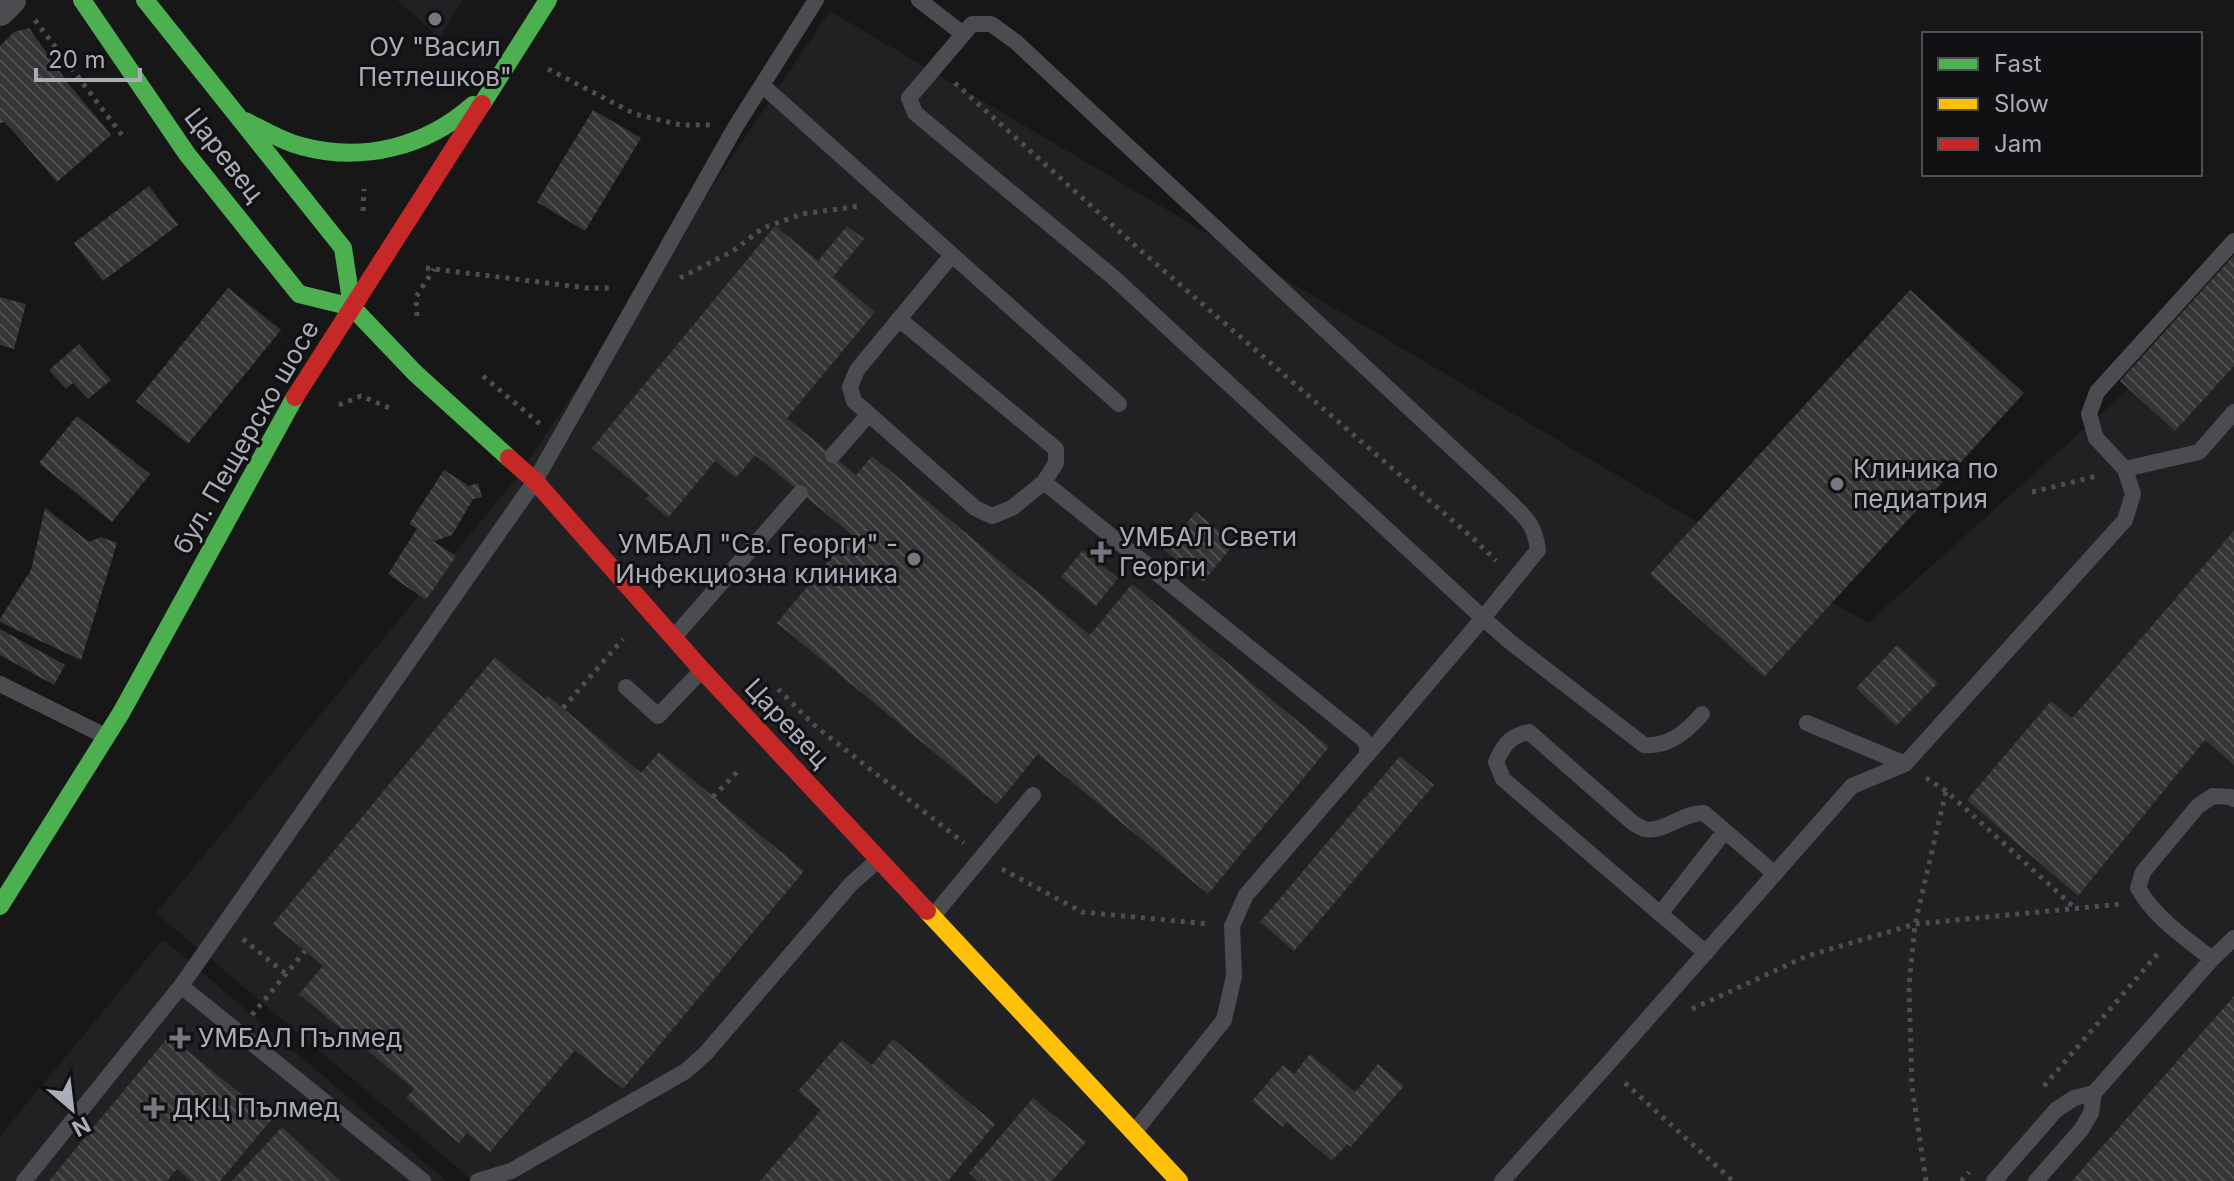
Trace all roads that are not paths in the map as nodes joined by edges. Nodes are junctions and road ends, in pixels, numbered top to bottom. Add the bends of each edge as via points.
1 (11, 0) edge
2 (82, 0) edge
3 (145, 0) edge
4 (548, 0) edge
5 (816, 0) edge
6 (919, 0) edge
7 (0, 11) edge
8 (963, 34) junction
9 (762, 85) junction
10 (491, 91) junction
11 (239, 117) junction
12 (2234, 241) edge
13 (952, 255) junction
14 (352, 307) junction
15 (899, 319) junction
16 (1119, 404) dead end
17 (2234, 412) edge
18 (869, 414) junction
19 (833, 455) dead end
20 (2125, 469) junction
21 (535, 481) junction
22 (1044, 482) junction
23 (800, 493) dead end
24 (1483, 618) junction
25 (673, 638) junction
26 (702, 670) junction
27 (0, 684) edge
28 (626, 687) dead end
29 (1702, 714) dead end
30 (1807, 723) dead end
31 (107, 737) junction
32 (1367, 755) junction
33 (1905, 764) junction
34 (1033, 795) dead end
35 (2234, 799) edge
36 (1725, 831) junction
37 (879, 859) junction
38 (1775, 874) junction
39 (0, 906) edge
40 (1660, 914) junction
41 (933, 916) junction
42 (2234, 938) edge
43 (1706, 953) junction
44 (2212, 959) junction
45 (181, 986) junction
46 (2094, 1093) junction
47 (1134, 1132) junction
48 (24, 1181) edge
49 (423, 1181) edge
50 (478, 1181) edge
51 (1179, 1181) edge
52 (1502, 1181) edge
53 (1994, 1181) edge
54 (2036, 1181) edge

1 - 7 street
2 - 14 main road, Царевец via 187,154 299,294
3 - 11 main road, Царевец
4 - 10 main road, бул. Пещерско шосе
5 - 9 lane
6 - 8 lane
8 - 24 lane via 909,98 915,113 1113,277
8 - 24 lane via 972,24 991,24 1016,42 1508,500 1535,531 1538,550
9 - 13 lane
9 - 21 lane
10 - 11 main road via 446,127 405,146 370,153 320,150 280,139
10 - 14 main road, бул. Пещерско шосе
11 - 14 main road, Царевец via 343,248
12 - 20 lane via 2097,392 2089,414 2096,438
13 - 15 lane
13 - 16 lane
14 - 21 main road, Царевец via 415,373
14 - 31 main road, бул. Пещерско шосе via 298,391
15 - 18 lane via 857,370 850,387 854,401
15 - 22 lane via 1056,449 1056,463
17 - 20 lane via 2199,452
18 - 19 lane
18 - 22 lane via 975,508 992,516 1012,508
20 - 33 lane via 2133,494 2125,520
21 - 25 main road, Царевец
21 - 45 lane
22 - 32 lane via 1363,739
23 - 25 lane
24 - 29 lane via 1644,745 1656,746 1681,735
24 - 32 lane
25 - 26 main road, Царевец
26 - 28 lane via 658,716
26 - 37 main road, Царевец
27 - 31 lane
30 - 33 lane
31 - 39 main road, бул. Пещерско шосе
32 - 47 lane via 1246,895 1232,926 1234,976 1224,1020
33 - 38 lane via 1852,786
34 - 41 lane
35 - 44 lane via 2213,796 2198,806 2143,872 2138,888 2176,932
36 - 38 lane
36 - 40 lane
36 - 40 lane via 1704,813 1694,812 1644,829 1529,732 1515,735 1501,750 1496,762 1503,779
37 - 41 main road, Царевец
37 - 50 lane via 686,1071 511,1171
38 - 43 lane
40 - 43 lane
41 - 47 main road, Царевец
42 - 44 lane
43 - 52 lane
44 - 46 lane
45 - 48 lane
45 - 49 lane
46 - 53 lane via 2056,1110
46 - 54 lane via 2081,1130
47 - 51 main road, Царевец

